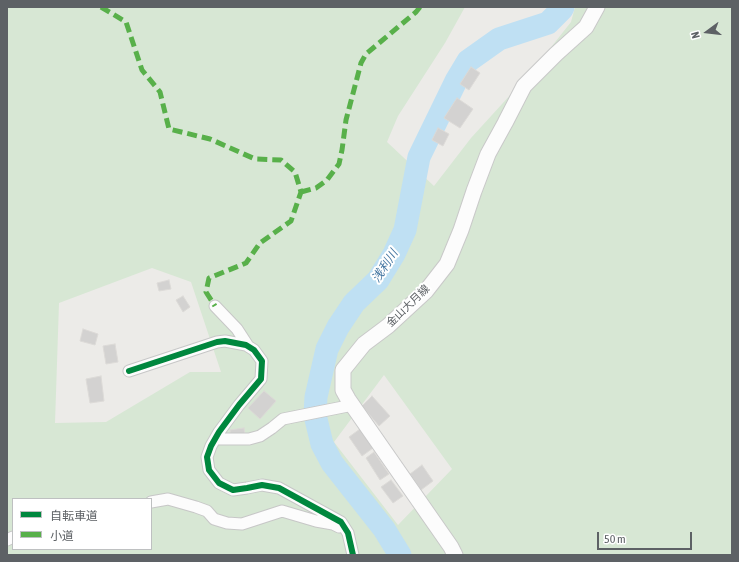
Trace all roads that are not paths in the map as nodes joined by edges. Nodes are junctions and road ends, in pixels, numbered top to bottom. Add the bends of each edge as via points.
1 (597, 7) edge
2 (215, 306) dead end
3 (248, 346) junction
4 (129, 371) dead end
5 (347, 406) junction
6 (215, 439) junction
7 (152, 502) edge
8 (348, 532) junction
9 (353, 555) edge
10 (455, 555) edge

1 - 5 main road, 金山大月線 via 586,27 524,86 488,154 447,264 426,291 364,344 343,370 343,390
2 - 3 street via 237,329
3 - 4 street via 225,341 217,342
3 - 6 street via 262,361 261,379
5 - 6 street via 283,419 260,436 249,439
5 - 10 main road, 金山大月線
6 - 8 street via 207,457 209,470 219,483 233,490 262,485 279,488 341,522
7 - 8 street via 168,499 207,511 214,519 227,523 242,524 282,511 334,524
8 - 9 street

